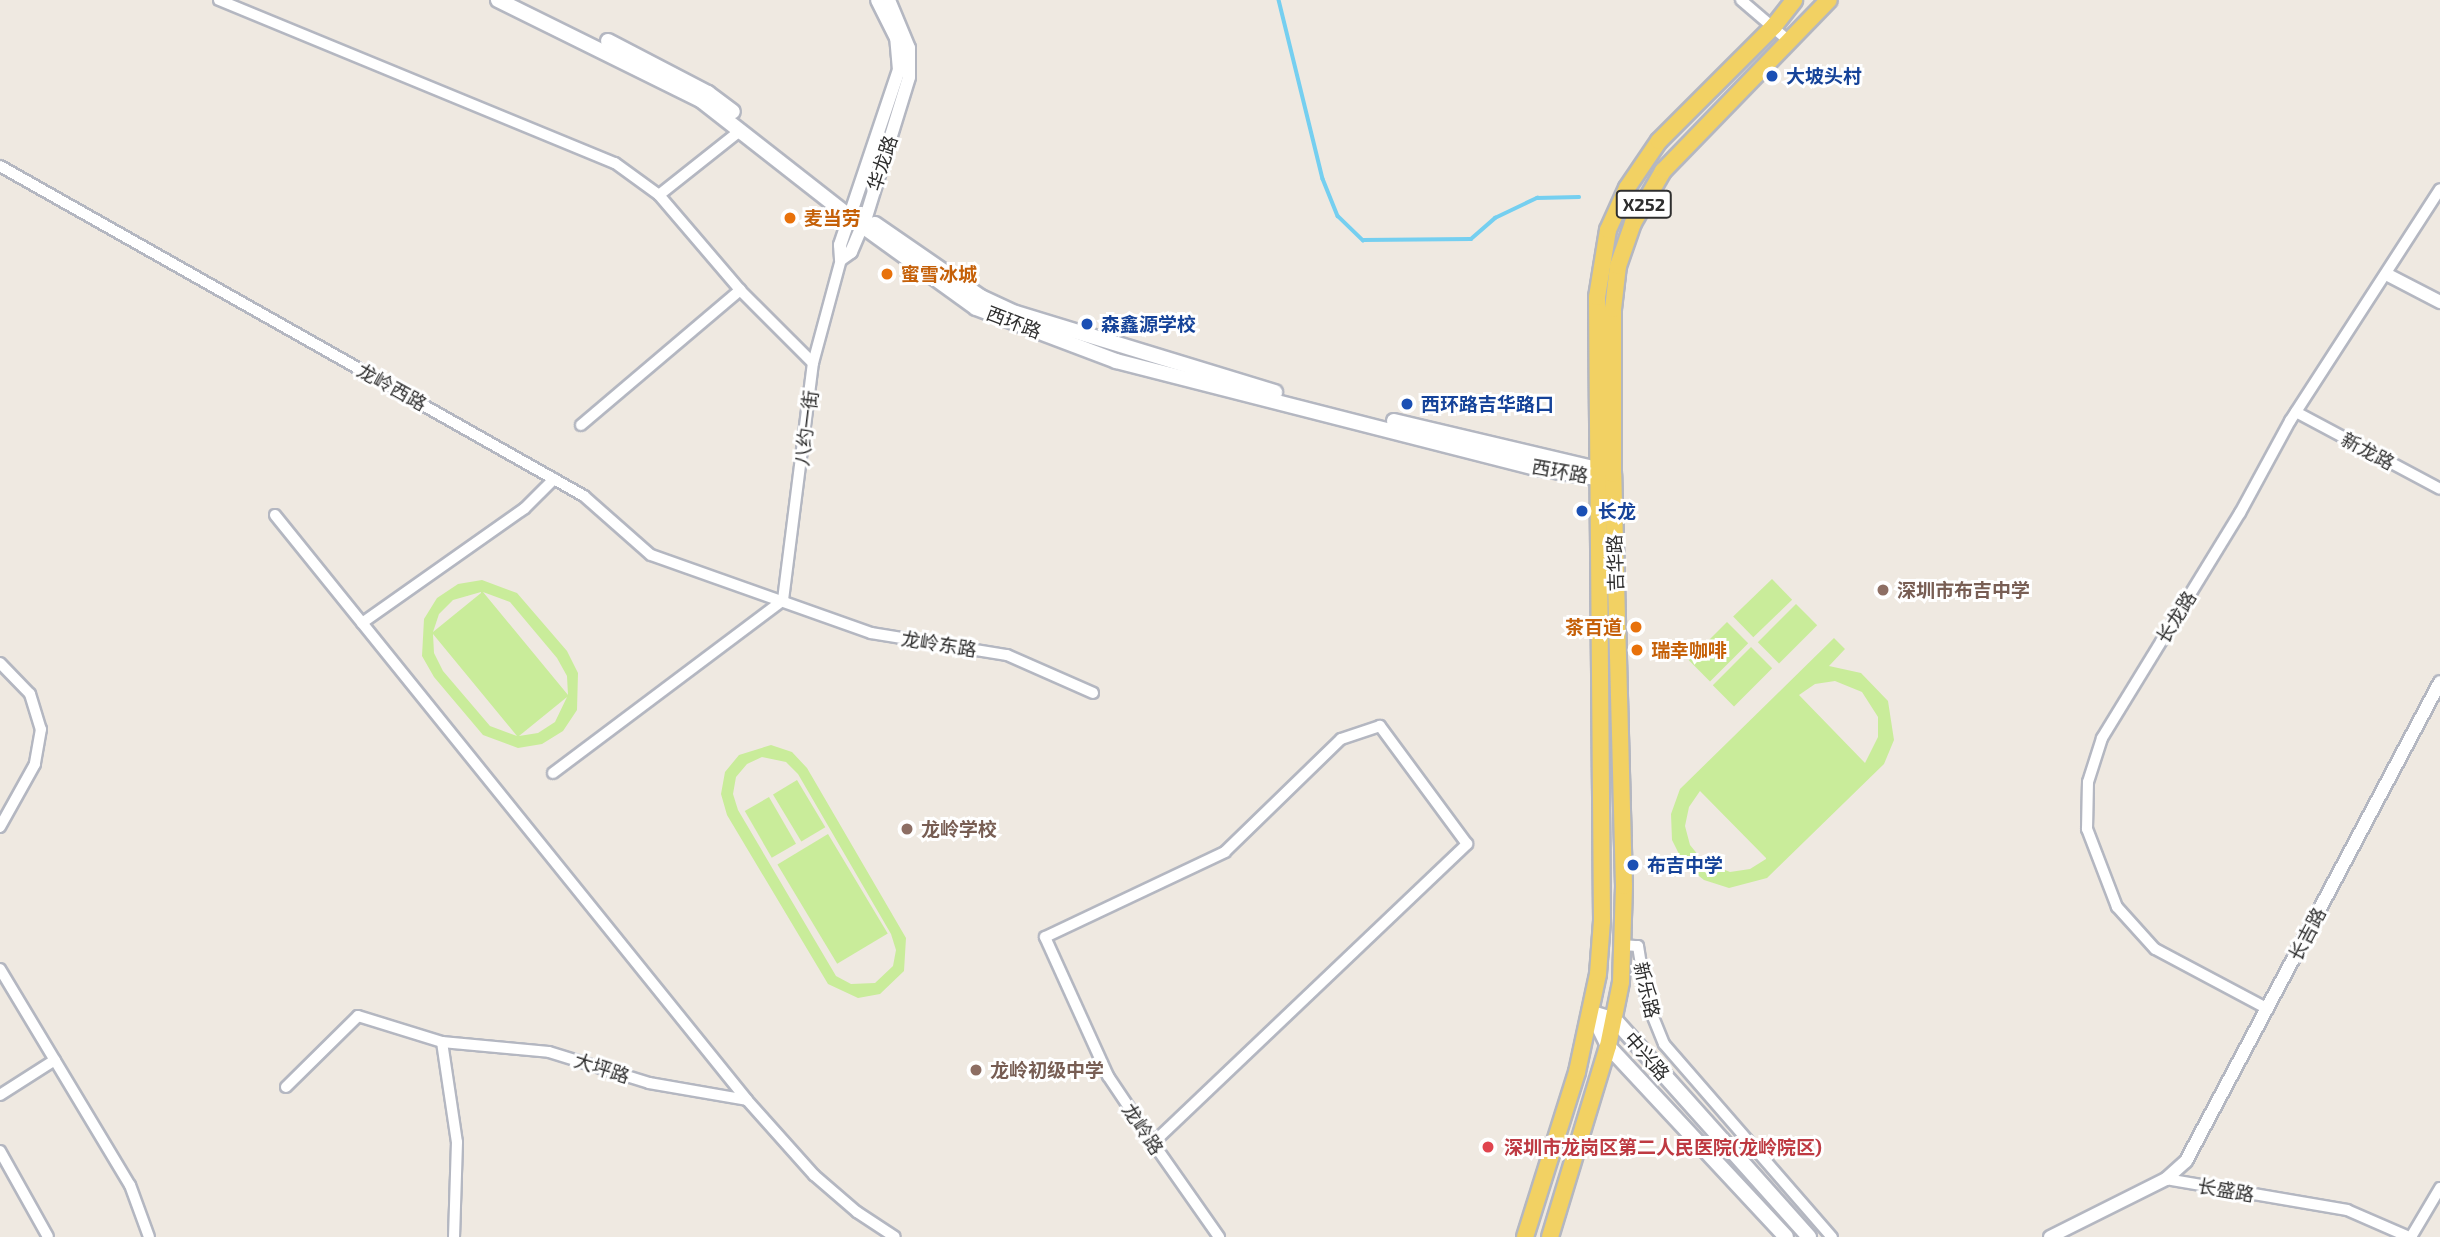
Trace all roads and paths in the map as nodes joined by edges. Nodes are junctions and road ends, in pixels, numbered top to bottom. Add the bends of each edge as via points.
1 (219, 0) edge
2 (498, 0) edge
3 (520, 0) edge
4 (877, 0) edge
5 (889, 0) edge
6 (1741, 0) edge
7 (1794, 0) edge
8 (1829, 0) edge
9 (1774, 26) junction
10 (1790, 42) junction
11 (741, 130) junction
12 (0, 166) edge
13 (2440, 189) edge
14 (659, 195) junction
15 (857, 217) junction
16 (841, 259) joint
17 (2388, 275) junction
18 (740, 290) junction
19 (2440, 302) edge
20 (813, 363) junction
21 (2296, 412) junction
22 (581, 425) dead end
23 (1595, 473) junction
24 (1613, 474) junction
25 (554, 479) junction
26 (2440, 489) edge
27 (275, 515) dead end
28 (783, 600) junction
29 (362, 623) junction
30 (0, 663) edge
31 (2440, 682) edge
32 (1093, 693) dead end
33 (553, 773) dead end
34 (0, 827) edge
35 (1622, 944) junction
36 (0, 969) edge
37 (2268, 1009) junction
38 (1592, 1013) junction
39 (1615, 1020) junction
40 (442, 1042) junction
41 (1608, 1046) junction
42 (55, 1060) junction
43 (286, 1087) dead end
44 (0, 1095) edge
45 (747, 1100) junction
46 (1153, 1143) junction
47 (1, 1156) edge
48 (2165, 1179) junction
49 (2440, 1188) edge
50 (48, 1237) edge
51 (149, 1237) edge
52 (454, 1237) edge
53 (895, 1237) edge
54 (1219, 1237) edge
55 (1525, 1237) edge
56 (1550, 1237) edge
57 (1786, 1237) edge
58 (1809, 1237) edge
59 (1832, 1237) edge
60 (2050, 1237) edge
61 (2410, 1237) edge

1 - 14 street via 615,163
2 - 11 main road, 西环路 via 629,61 702,101
3 - 15 main road, 西环路 via 708,93
4 - 15 street, 华龙路 via 896,38 899,69
5 - 15 street, 华龙路 via 909,48 909,77
6 - 9 street
7 - 9 main road, 吉华路 / X252
8 - 10 main road, 吉华路 / X252
9 - 10 street
9 - 23 main road, 吉华路 / X252 via 1659,141 1627,188 1608,230 1597,297
10 - 24 main road, 吉华路 / X252 via 1663,171 1633,223 1618,266 1613,309
11 - 14 street
11 - 15 main road, 西环路
12 - 25 street, 龙岭西路
13 - 17 street, 长龙路
14 - 18 street
15 - 16 street, 华龙路 via 851,252
15 - 23 main road, 西环路 via 981,297 1016,313 1279,393
16 - 20 street, 八约一街
17 - 19 street
17 - 21 street, 长龙路
18 - 20 street
18 - 22 street
20 - 28 street, 八约一街
21 - 26 street, 新龙路
21 - 37 street, 长龙路 via 2240,513 2102,738 2088,782 2087,829 2117,907 2155,948
23 - 24 main road, 西环路
23 - 38 main road, 吉华路 / X252 via 1602,921
24 - 35 main road, 吉华路 / X252
25 - 28 street, 龙岭西路 via 592,502 651,555
25 - 29 street via 524,508
27 - 29 street
28 - 32 street, 龙岭东路 via 871,633 1007,655
28 - 33 street
29 - 45 street
30 - 34 street via 30,694 39,717 41,741 35,764
31 - 37 street, 长吉路
35 - 39 main road, 吉华路 / X252
35 - 59 street, 新乐路 via 1638,946 1647,1002 1664,1044
36 - 42 street
37 - 48 street, 长吉路 via 2186,1161
38 - 39 main road, 中兴路
38 - 41 main road, 中兴路
38 - 55 main road, 吉华路 / X252
39 - 41 main road, 吉华路 / X252
39 - 58 main road, 中兴路
40 - 43 street, 大坪路 via 358,1016
40 - 45 street, 大坪路 via 549,1052 649,1083
40 - 52 street via 457,1142
41 - 56 main road, 吉华路 / X252
41 - 57 main road, 中兴路
42 - 44 street
42 - 51 street via 130,1185
45 - 53 street via 814,1175
46 - 46 street, 龙岭路 via 1467,844 1380,726 1341,739 1225,852 1045,937 1108,1076
46 - 54 street, 龙岭路
47 - 50 street
48 - 60 street
48 - 61 street, 长盛路 via 2347,1210
49 - 61 street

